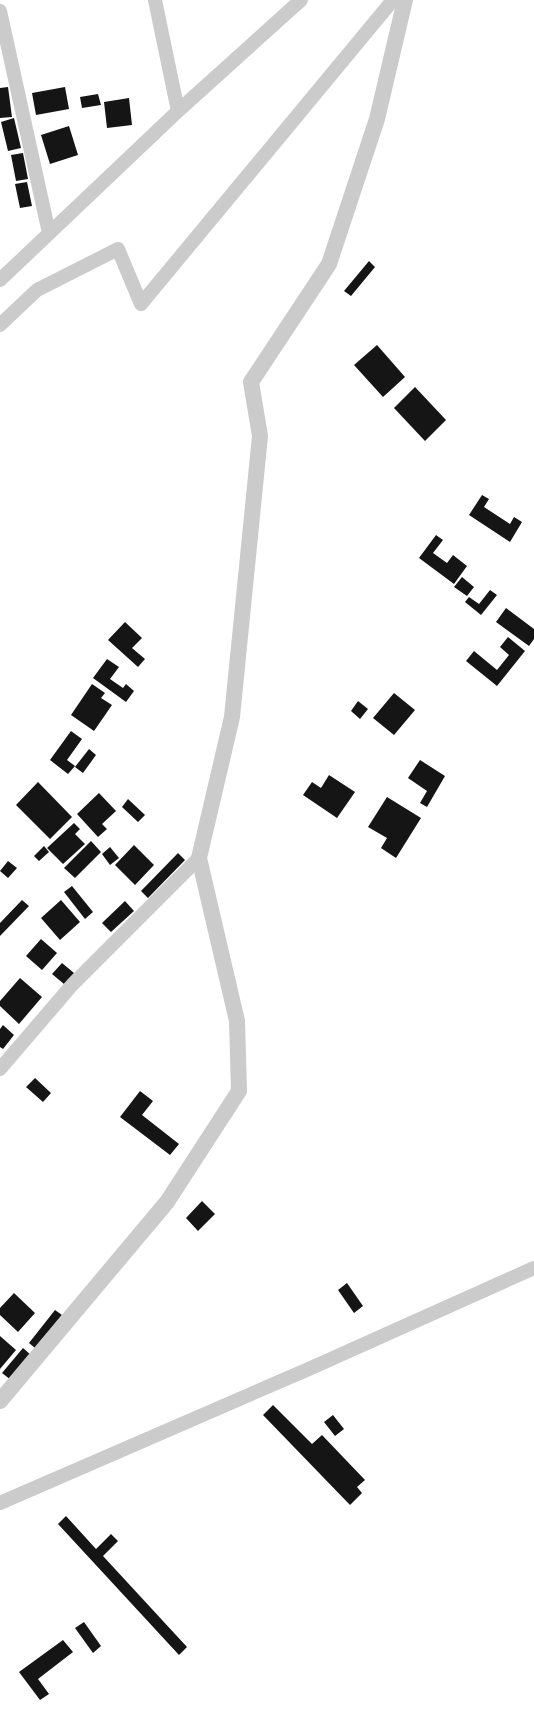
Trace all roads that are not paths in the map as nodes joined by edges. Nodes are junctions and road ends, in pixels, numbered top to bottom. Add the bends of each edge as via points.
1 (155, 0) edge
2 (301, 0) edge
3 (393, 0) edge
4 (405, 0) edge
5 (0, 11) edge
6 (178, 111) junction
7 (50, 233) junction
8 (0, 279) edge
9 (0, 326) edge
10 (199, 858) junction
11 (0, 1069) edge
12 (534, 1268) edge
13 (0, 1401) edge
14 (0, 1503) edge

1 - 6 street
2 - 6 street
3 - 9 street via 141,304 118,249 37,290
4 - 10 street via 377,119 329,264 251,382 260,436 232,717
5 - 7 street
6 - 7 street
7 - 8 street
10 - 11 street via 72,985
10 - 13 street via 237,1022 239,1090 167,1202
12 - 14 street

